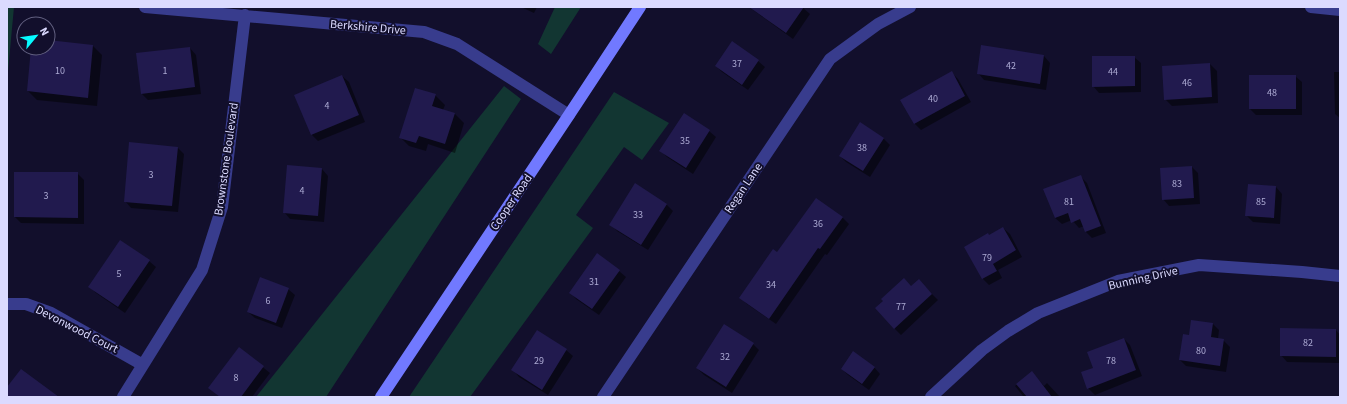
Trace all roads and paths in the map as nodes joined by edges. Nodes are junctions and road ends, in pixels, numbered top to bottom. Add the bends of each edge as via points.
1 (145, 7) edge
2 (640, 7) edge
3 (910, 7) edge
4 (1311, 7) edge
5 (1340, 10) edge
6 (245, 15) junction
7 (569, 115) junction
8 (1340, 276) edge
9 (7, 304) edge
10 (143, 365) junction
11 (122, 397) edge
12 (381, 397) edge
13 (603, 397) edge
14 (931, 397) edge

1 - 6 street, Berkshire Drive
2 - 7 street, Cooper Road
3 - 13 street, Regan Lane via 878,24 830,59
4 - 5 street
6 - 7 street, Berkshire Drive via 424,32 457,44
6 - 10 street, Brownstone Boulevard via 222,207 202,270
7 - 12 street, Cooper Road
8 - 14 street, Bunning Drive via 1199,265 1118,281 1038,313 1008,331 982,350
9 - 10 street, Devonwood Court via 26,304 51,313
10 - 11 street, Brownstone Boulevard

